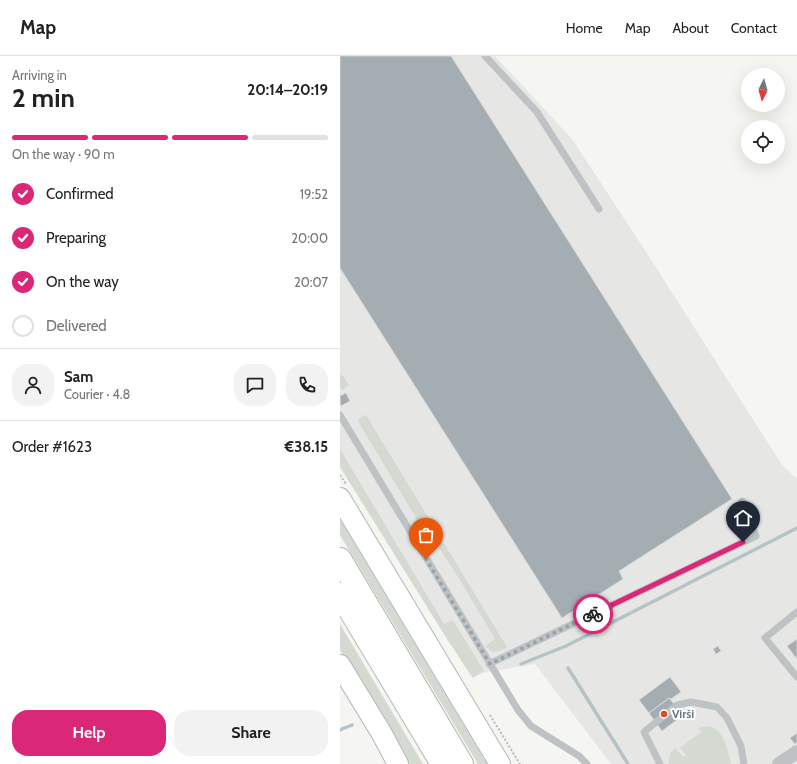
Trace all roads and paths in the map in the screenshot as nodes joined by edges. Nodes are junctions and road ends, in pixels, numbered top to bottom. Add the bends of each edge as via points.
1 (485, 56) edge
2 (599, 209) dead end
3 (340, 415) edge
4 (340, 498) edge
5 (742, 501) dead end
6 (340, 559) edge
7 (340, 594) edge
8 (797, 612) edge
9 (490, 664) junction
10 (340, 665) edge
11 (797, 677) edge
12 (797, 752) edge
13 (398, 764) edge
14 (442, 764) edge
15 (462, 764) edge
16 (500, 764) edge
17 (587, 764) edge
18 (660, 764) edge
19 (744, 764) edge
20 (779, 764) edge

1 - 2 lane via 538,112
3 - 9 lane
4 - 16 main road
5 - 9 lane via 756,536
6 - 15 highway
7 - 14 highway
8 - 11 lane via 765,638
9 - 17 lane via 518,710 531,726 579,756
10 - 13 main road
12 - 20 street
18 - 19 lane via 644,732 677,705 691,702 717,708 727,718 741,746

